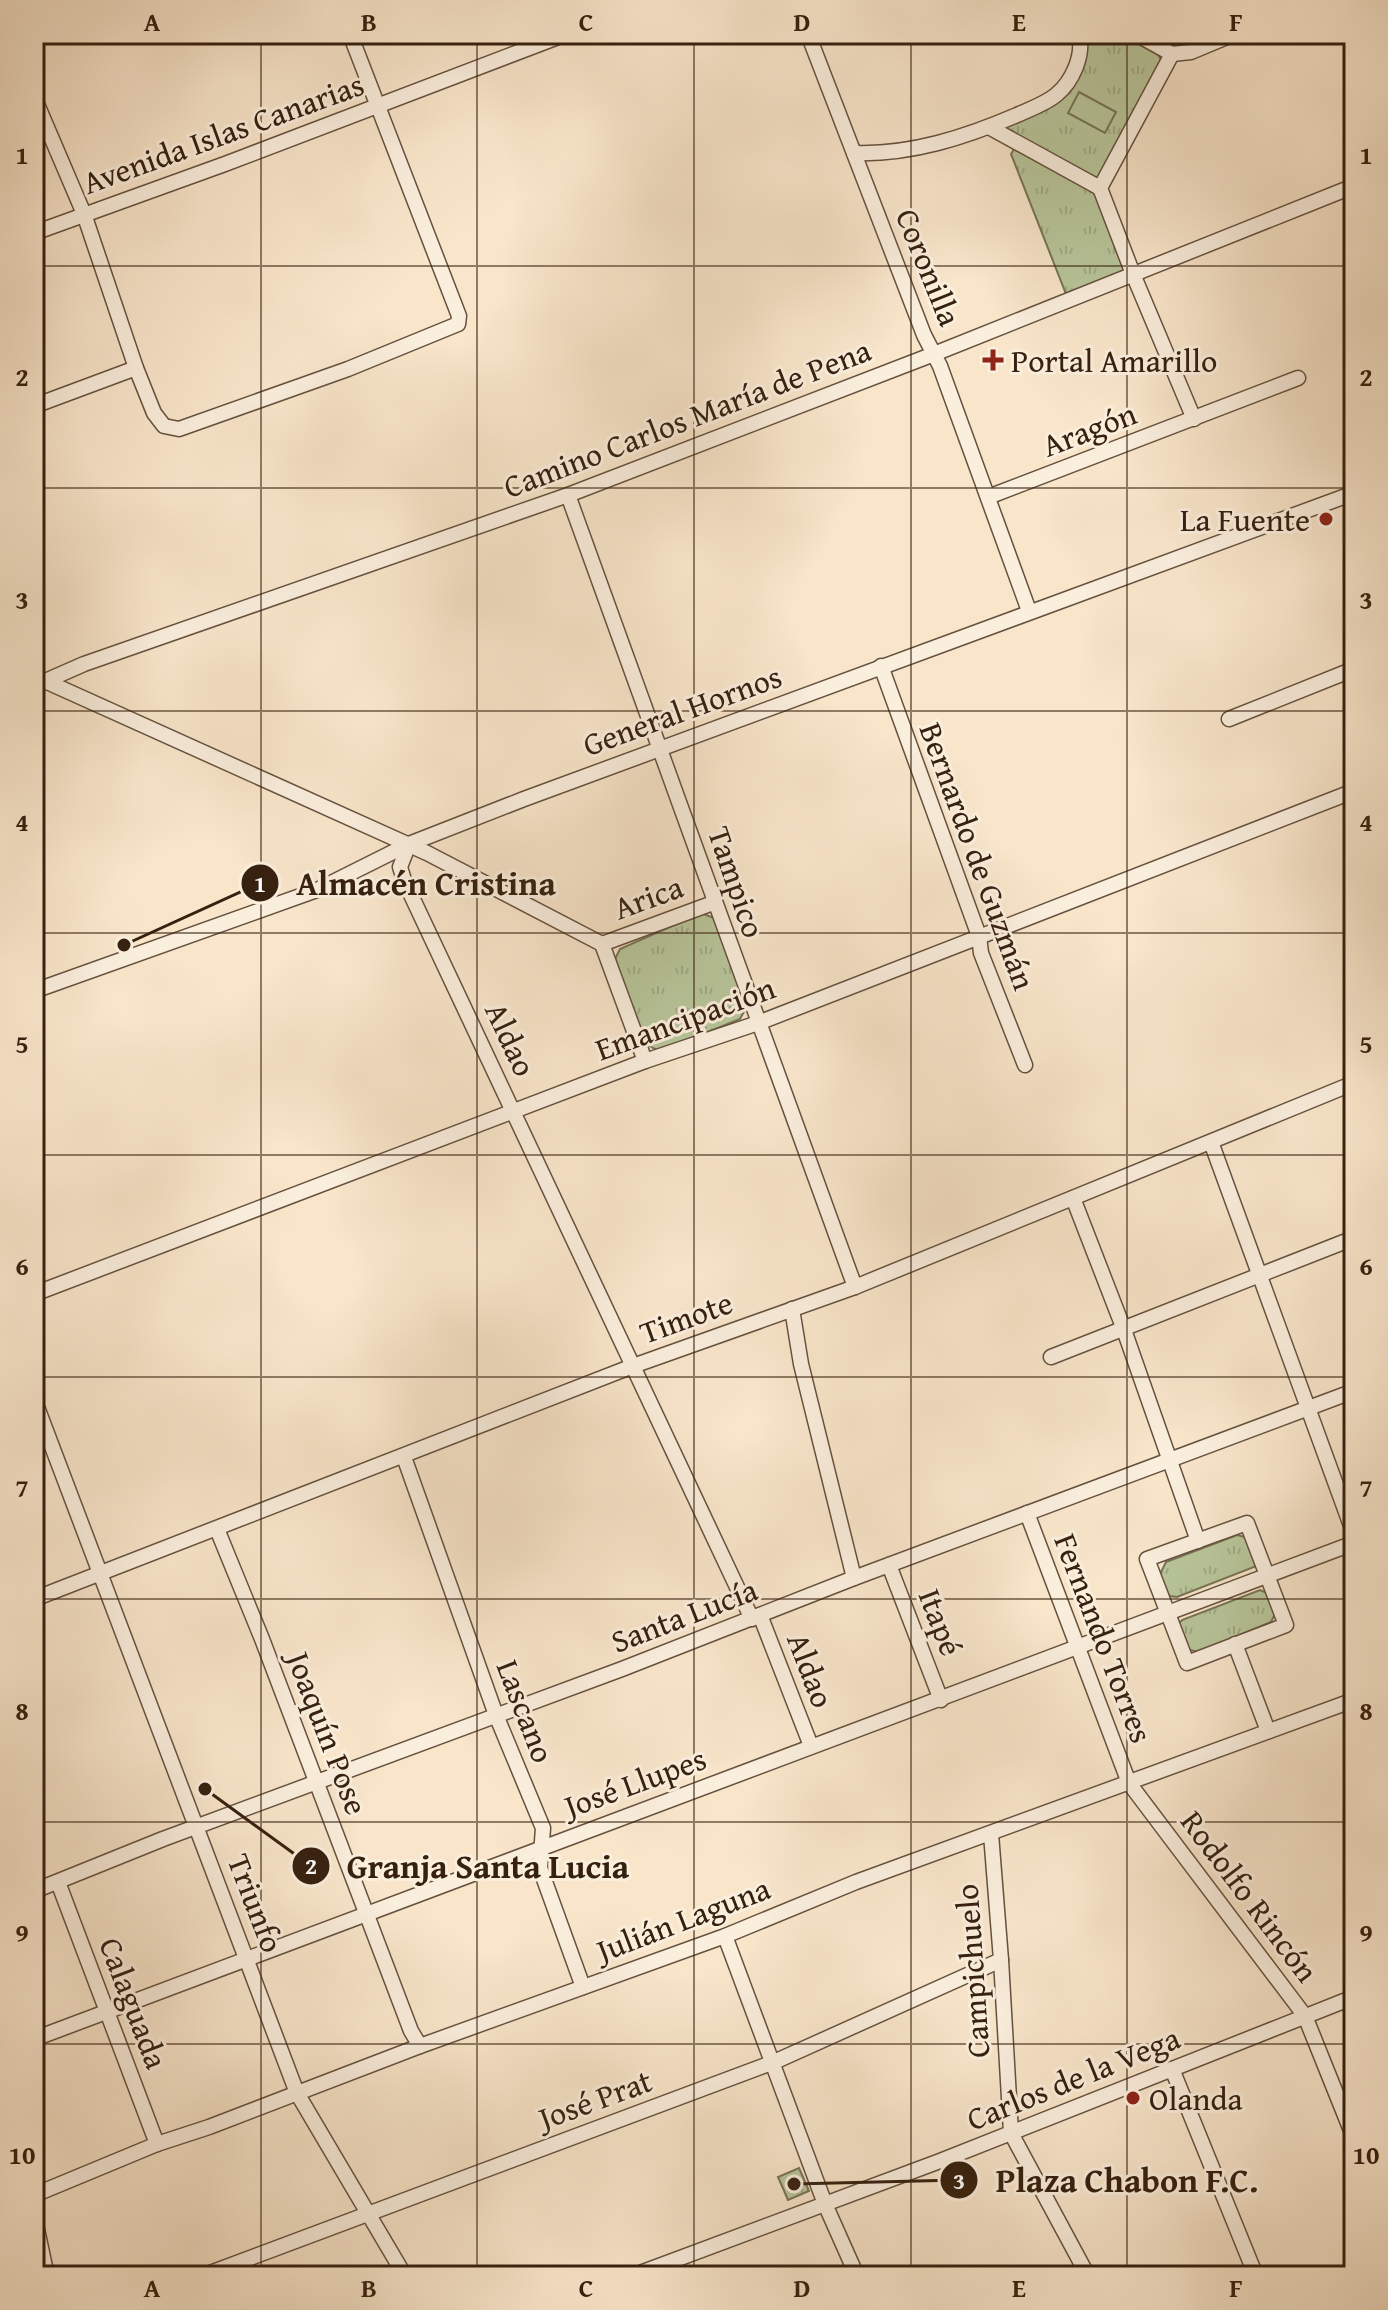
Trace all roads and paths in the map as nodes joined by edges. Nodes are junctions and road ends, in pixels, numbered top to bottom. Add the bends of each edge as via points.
1 (350, 34) edge
2 (566, 34) edge
3 (808, 34) edge
4 (1079, 34) edge
5 (1136, 34) edge
6 (1234, 34) edge
7 (1172, 54) junction
8 (34, 97) edge
9 (378, 106) junction
10 (989, 127) junction
11 (854, 153) junction
12 (1354, 186) edge
13 (1100, 188) junction
14 (84, 214) junction
15 (34, 233) edge
16 (1133, 274) junction
17 (934, 354) junction
18 (136, 368) junction
19 (1298, 378) dead end
20 (34, 406) edge
21 (1194, 419) junction
22 (1354, 494) edge
23 (568, 495) junction
24 (988, 497) junction
25 (1029, 611) junction
26 (881, 666) junction
27 (1354, 669) edge
28 (40, 684) edge
29 (1229, 719) dead end
30 (660, 748) junction
31 (1354, 791) edge
32 (409, 844) junction
33 (713, 903) junction
34 (979, 936) junction
35 (602, 944) junction
36 (34, 991) edge
37 (758, 1023) junction
38 (645, 1061) junction
39 (1025, 1065) dead end
40 (1352, 1089) edge
41 (514, 1111) junction
42 (1211, 1142) junction
43 (1073, 1198) junction
44 (1354, 1238) edge
45 (1258, 1276) junction
46 (855, 1287) junction
47 (34, 1294) edge
48 (792, 1309) junction
49 (1123, 1327) junction
50 (1051, 1357) dead end
51 (633, 1366) junction
52 (1354, 1391) edge
53 (34, 1399) edge
54 (1308, 1408) junction
55 (404, 1457) junction
56 (1169, 1459) junction
57 (1027, 1513) junction
58 (217, 1529) junction
59 (1354, 1534) edge
60 (1198, 1541) junction
61 (1354, 1543) edge
62 (889, 1565) junction
63 (99, 1574) junction
64 (1267, 1576) junction
65 (854, 1578) junction
66 (34, 1599) edge
67 (1167, 1612) junction
68 (756, 1617) junction
69 (1235, 1644) junction
70 (1077, 1646) junction
71 (941, 1700) junction
72 (1354, 1700) edge
73 (496, 1715) junction
74 (1268, 1731) junction
75 (811, 1746) junction
76 (316, 1783) junction
77 (1129, 1783) junction
78 (197, 1826) junction
79 (991, 1834) junction
80 (542, 1847) junction
81 (58, 1882) junction
82 (34, 1891) edge
83 (367, 1913) junction
84 (725, 1936) junction
85 (247, 1959) junction
86 (1001, 1960) junction
87 (583, 1987) junction
88 (1354, 1997) edge
89 (107, 2012) junction
90 (1305, 2016) junction
91 (34, 2039) edge
92 (420, 2046) junction
93 (774, 2062) junction
94 (1172, 2069) junction
95 (297, 2093) junction
96 (1011, 2133) junction
97 (1354, 2138) edge
98 (157, 2144) junction
99 (34, 2195) edge
100 (825, 2204) junction
101 (367, 2213) junction
102 (34, 2215) edge
103 (47, 2276) edge
104 (202, 2276) edge
105 (405, 2276) edge
106 (632, 2276) edge
107 (857, 2276) edge
108 (1088, 2276) edge
109 (1256, 2276) edge

1 - 9 street
2 - 9 street, Avenida Islas Canarias
3 - 11 street, Coronilla
4 - 10 street via 1081,52 1058,94
5 - 7 street
6 - 7 street
7 - 13 street
8 - 14 street
9 - 14 street, Avenida Islas Canarias
9 - 18 street via 459,320 455,326 179,429 168,429 159,421
10 - 11 street via 906,151
10 - 13 street
11 - 17 street, Coronilla
12 - 16 street, Camino Carlos María de Pena
13 - 16 street
14 - 15 street, Avenida Islas Canarias
14 - 18 street
16 - 17 street, Camino Carlos María de Pena
16 - 21 street
17 - 23 street, Camino Carlos María de Pena
17 - 24 street, Coronilla
18 - 20 street
19 - 21 street, Aragón
21 - 24 street, Aragón
22 - 25 street, General Hornos
23 - 28 street, Camino Carlos María de Pena via 84,664
23 - 30 street, Tampico
24 - 25 street, Coronilla
25 - 26 street, General Hornos
26 - 30 street, General Hornos
26 - 34 street, Bernardo de Guzmán
27 - 29 street
28 - 32 street
30 - 32 street, General Hornos
30 - 33 street, Tampico
31 - 34 street, Emancipación
32 - 35 street
32 - 36 street, General Hornos via 317,890
32 - 41 street, Aldao via 400,867 404,880
33 - 35 street, Arica
33 - 37 street, Tampico
34 - 37 street, Emancipación
34 - 39 street, Bernardo de Guzmán
35 - 38 street
37 - 38 street, Emancipación
37 - 46 street, Tampico
38 - 41 street, Emancipación
40 - 42 street, Timote
41 - 47 street, Emancipación
41 - 51 street, Aldao
42 - 43 street, Timote
42 - 45 street
43 - 46 street, Timote
43 - 49 street
44 - 45 street
45 - 49 street
45 - 54 street
46 - 48 street, Timote
48 - 51 street, Timote
48 - 65 street
49 - 50 street
49 - 56 street
51 - 55 street, Timote
51 - 68 street, Aldao
52 - 54 street, Santa Lucía
53 - 63 street, Triunfo
54 - 56 street, Santa Lucía
54 - 59 street
55 - 58 street, Timote
55 - 73 street, Lascano
56 - 57 street, Santa Lucía
56 - 60 street
57 - 62 street, Santa Lucía
57 - 70 street, Fernando Torres
58 - 63 street, Timote
58 - 76 street, Joaquín Pose
60 - 64 street via 1247,1523
60 - 67 street via 1147,1559
61 - 64 street, José Llupes
62 - 65 street, Santa Lucía
62 - 71 street, Itapé
63 - 66 street, Timote
63 - 78 street, Triunfo
64 - 67 street, José Llupes
64 - 69 street via 1286,1625
65 - 68 street, Santa Lucía
67 - 69 street via 1187,1663
67 - 70 street, José Llupes
68 - 73 street, Santa Lucía
68 - 75 street, Aldao
69 - 74 street
70 - 71 street, José Llupes
70 - 77 street, Fernando Torres
71 - 75 street, José Llupes
72 - 74 street, Julián Laguna
73 - 76 street, Santa Lucía
73 - 80 street, Lascano via 543,1828
74 - 77 street, Julián Laguna
75 - 80 street, José Llupes
76 - 78 street, Santa Lucía
76 - 83 street, Joaquín Pose
77 - 79 street, Julián Laguna
77 - 90 street, Rodolfo Rincón
78 - 81 street, Santa Lucía
78 - 85 street, Triunfo
79 - 84 street, Julián Laguna
79 - 86 street, Campichuelo
80 - 83 street, José Llupes
80 - 87 street, Lascano via 540,1868
81 - 82 street, Santa Lucía
81 - 89 street, Calaguada
83 - 85 street, José Llupes
83 - 92 street, Joaquín Pose
84 - 87 street, Julián Laguna
84 - 93 street
85 - 89 street, José Llupes
85 - 95 street, Triunfo
86 - 93 street, José Prat
86 - 96 street, Campichuelo
87 - 92 street, Julián Laguna
88 - 90 street, Carlos de la Vega
89 - 91 street, José Llupes
89 - 98 street, Calaguada
90 - 94 street, Carlos de la Vega
90 - 97 street, Rodolfo Rincón
92 - 95 street, Julián Laguna
93 - 100 street
93 - 101 street, José Prat
94 - 96 street, Carlos de la Vega
94 - 109 street
95 - 98 street, Julián Laguna
95 - 101 street, Triunfo
96 - 100 street, Carlos de la Vega
96 - 108 street, Campichuelo
98 - 99 street, Julián Laguna
100 - 106 street, Carlos de la Vega
100 - 107 street
101 - 104 street, José Prat
101 - 105 street, Triunfo
102 - 103 street

